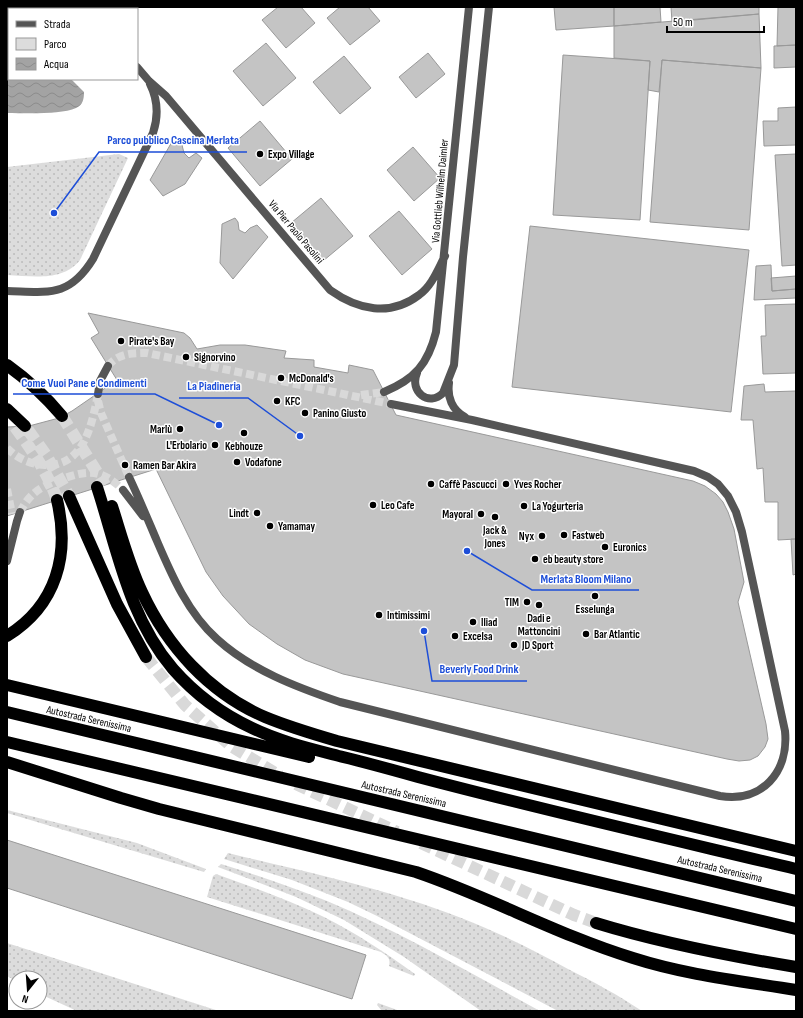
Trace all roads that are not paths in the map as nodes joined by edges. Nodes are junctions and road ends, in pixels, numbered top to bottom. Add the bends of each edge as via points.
1 (469, 7) edge
2 (489, 7) edge
3 (138, 68) edge
4 (148, 81) junction
5 (445, 256) junction
6 (7, 291) edge
7 (7, 365) edge
8 (108, 366) tunnel mouth
9 (417, 373) junction
10 (450, 374) junction
11 (384, 392) tunnel mouth
12 (98, 394) tunnel mouth
13 (390, 404) tunnel mouth
14 (7, 409) edge
15 (62, 416) tunnel mouth
16 (7, 418) edge
17 (472, 420) junction
18 (129, 477) tunnel mouth
19 (123, 490) tunnel mouth
20 (69, 496) tunnel mouth
21 (57, 500) tunnel mouth
22 (16, 513) tunnel mouth
23 (151, 526) junction
24 (7, 561) edge
25 (7, 636) edge
26 (146, 657) tunnel mouth
27 (7, 684) edge
28 (7, 712) edge
29 (7, 742) edge
30 (7, 762) edge
31 (498, 798) junction
32 (796, 851) edge
33 (796, 869) edge
34 (796, 901) edge
35 (596, 923) tunnel mouth
36 (796, 929) edge
37 (796, 967) edge
38 (744, 981) junction
39 (796, 983) edge
40 (796, 990) edge

1 - 5 street, Via Gottlieb Wilhelm Daimler
2 - 10 street via 454,365
3 - 4 street, Via Pier Paolo Pasolini
4 - 5 street, Via Pier Paolo Pasolini via 166,96 330,290 342,299 356,306 371,309 403,305 420,295
4 - 6 street, Via Pier Paolo Pasolini via 155,95 157,108 153,133 85,273 72,284 57,290
5 - 9 street, Via Gottlieb Wilhelm Daimler via 436,332 428,356
7 - 15 highway via 34,385
8 - 12 street via 100,381
9 - 10 street via 414,385 420,394 430,398 443,393
9 - 11 street
10 - 17 street via 448,388 451,402 457,412
13 - 17 street
14 - 16 highway via 20,426
17 - 23 street via 694,472 713,480 728,496 742,532 785,732 786,744 780,767 765,786 754,794 740,797 720,796 340,702 286,682 234,654 200,621 185,599
18 - 23 street
19 - 23 street
20 - 26 highway via 117,604
21 - 25 highway via 63,544 57,576 35,613
22 - 24 street
27 - 31 highway via 354,767
28 - 34 highway, Autostrada Serenissima
29 - 36 highway
30 - 38 highway via 159,809 416,872 633,958 706,976
31 - 32 highway via 276,739 234,719 200,696 160,652 141,620 124,579 101,486 142,592 177,649 212,685 264,716 300,731 337,741
31 - 33 highway
35 - 37 highway via 659,941
38 - 39 highway
38 - 40 highway

